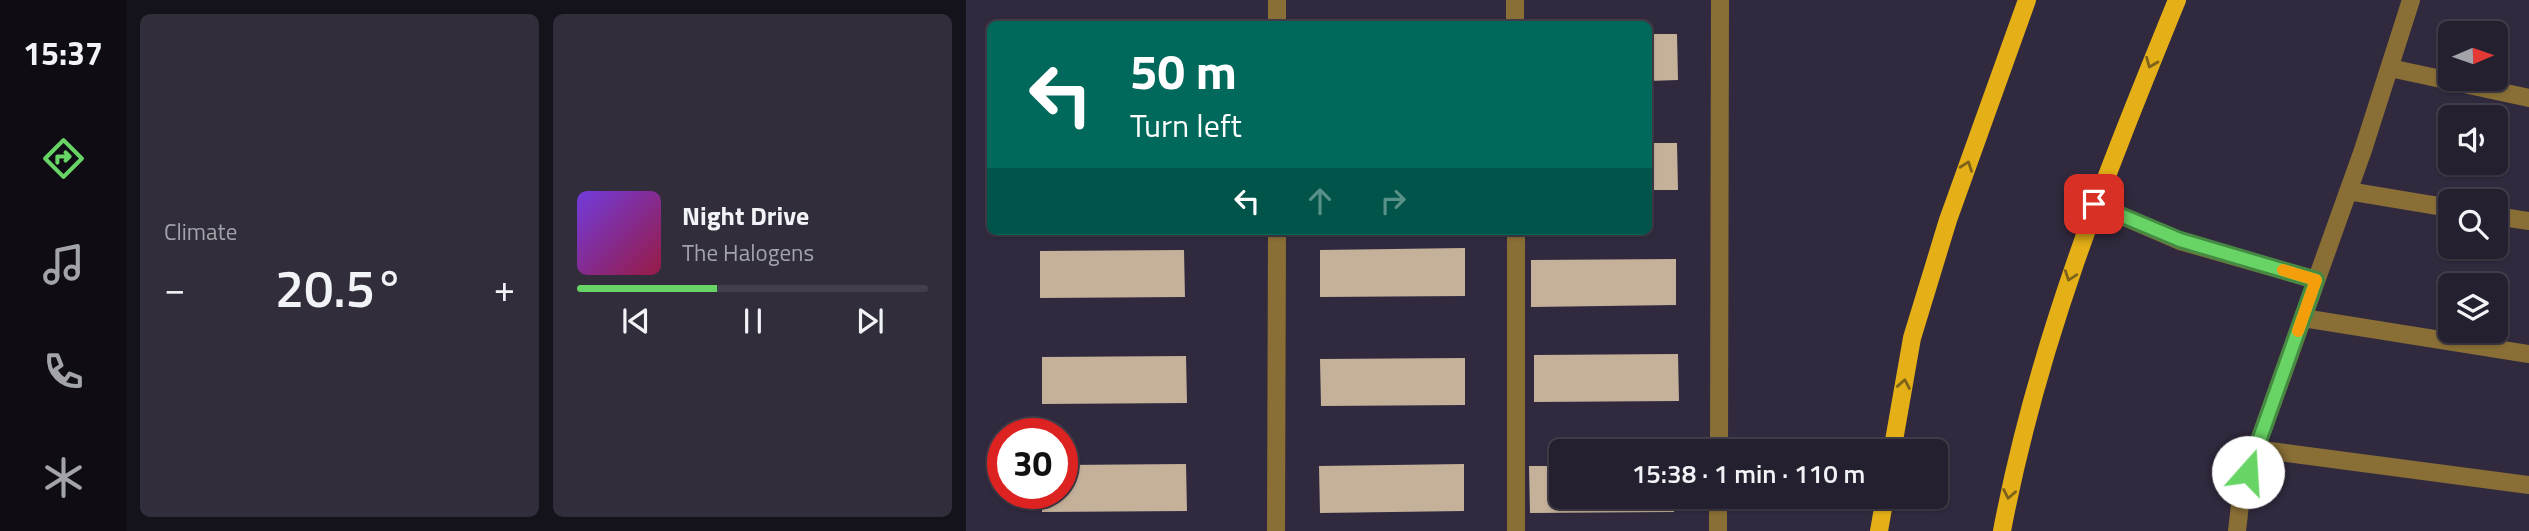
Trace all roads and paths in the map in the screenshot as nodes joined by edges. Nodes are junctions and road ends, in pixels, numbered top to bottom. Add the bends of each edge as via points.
1 (1278, 0) edge
2 (1515, 0) edge
3 (1720, 0) edge
4 (2027, 0) edge
5 (2177, 0) edge
6 (2411, 0) edge
7 (1277, 21) edge
8 (1515, 21) edge
9 (2390, 68) junction
10 (2529, 98) edge
11 (2348, 191) junction
12 (2094, 204) junction
13 (2438, 206) edge
14 (2508, 218) edge
15 (2529, 221) edge
16 (1277, 235) edge
17 (1516, 235) edge
18 (2316, 280) junction
19 (2302, 318) junction
20 (2529, 354) edge
21 (1718, 439) edge
22 (1894, 439) edge
23 (2256, 449) junction
24 (2529, 485) edge
25 (1718, 509) edge
26 (1883, 509) edge
27 (1276, 531) edge
28 (1516, 531) edge
29 (1718, 531) edge
30 (1879, 531) edge
31 (2002, 531) edge
32 (2237, 531) edge

1 - 7 street
2 - 8 street
3 - 21 street
22 -> 4 main road via 1912,338 1948,220
5 -> 12 main road
6 - 9 street
9 - 10 street
9 - 11 street
11 - 13 street
11 - 18 street
12 - 18 street via 2180,240
12 -> 31 main road via 2040,362
14 - 15 street
16 - 27 street
17 - 28 street
18 - 19 street
19 - 20 street
19 - 23 street
23 - 24 street
23 - 32 street via 2241,496
25 - 29 street
26 - 30 main road

